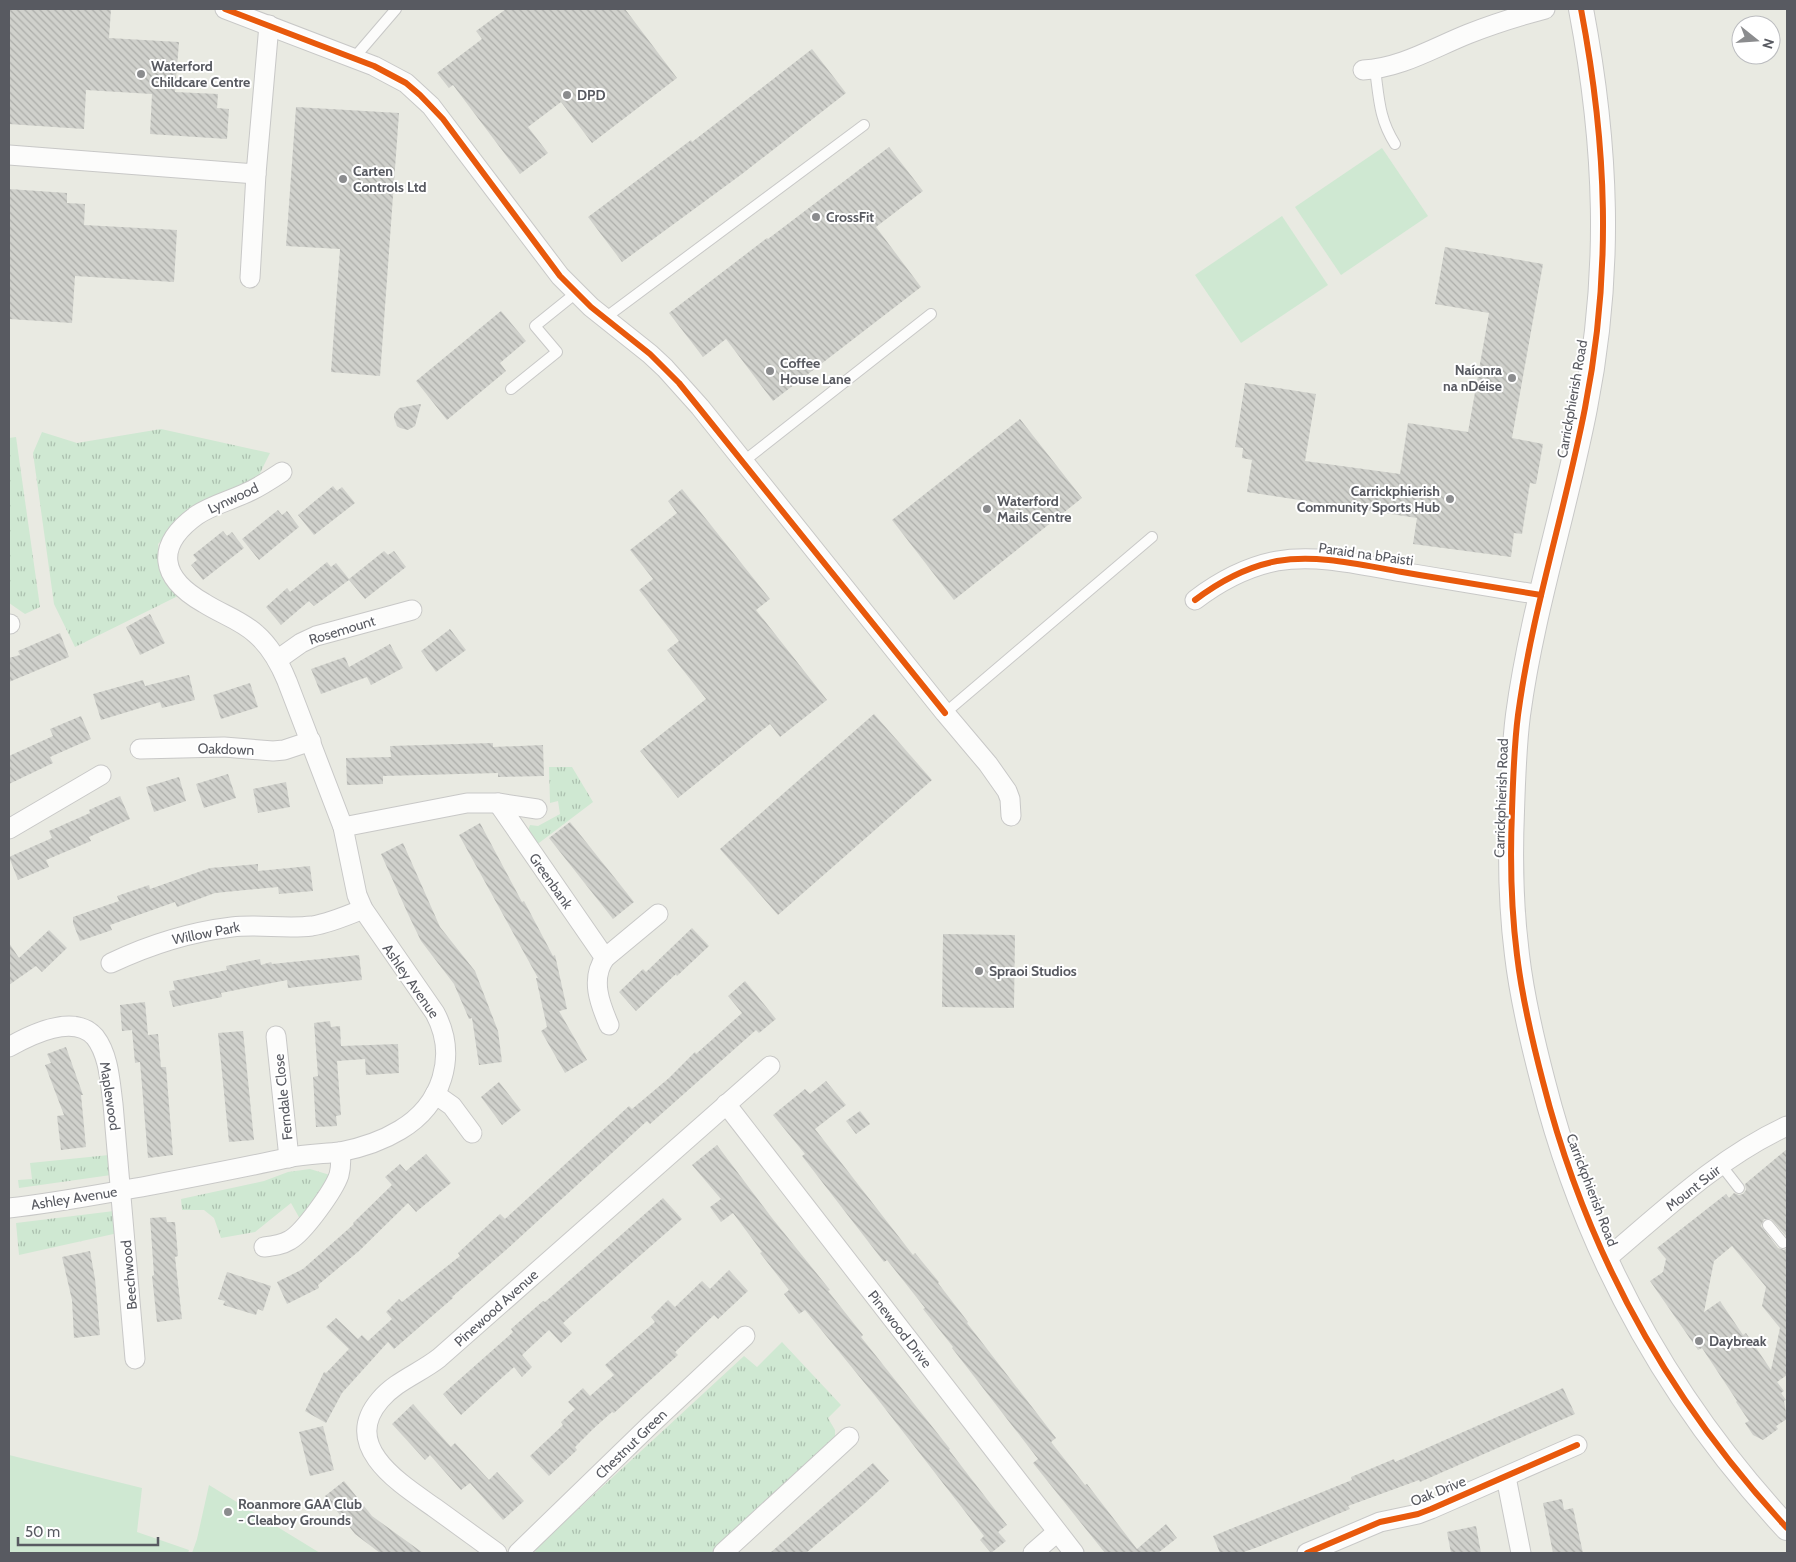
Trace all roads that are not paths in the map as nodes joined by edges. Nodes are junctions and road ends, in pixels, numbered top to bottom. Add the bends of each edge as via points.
1 (225, 9) edge
2 (396, 9) edge
3 (1545, 9) edge
4 (1582, 9) edge
5 (269, 25) junction
6 (354, 58) junction
7 (1369, 70) joint
8 (864, 125) dead end
9 (1395, 144) dead end
10 (9, 155) edge
11 (256, 174) junction
12 (250, 278) dead end
13 (576, 293) junction
14 (931, 314) dead end
15 (605, 318) junction
16 (511, 389) dead end
17 (744, 462) junction
18 (282, 472) dead end
19 (1152, 537) dead end
20 (1541, 595) junction
21 (195, 598) joint
22 (1195, 600) dead end
23 (412, 610) dead end
24 (277, 660) junction
25 (945, 713) junction
26 (310, 741) junction
27 (140, 750) dead end
28 (101, 775) dead end
29 (498, 803) junction
30 (537, 809) dead end
31 (1011, 816) dead end
32 (343, 828) junction
33 (9, 829) edge
34 (363, 909) junction
35 (658, 914) dead end
36 (605, 958) junction
37 (111, 963) dead end
38 (609, 1025) dead end
39 (276, 1036) dead end
40 (9, 1047) edge
41 (770, 1066) dead end
42 (435, 1094) junction
43 (726, 1104) junction
44 (1787, 1126) edge
45 (472, 1133) dead end
46 (340, 1152) junction
47 (289, 1158) junction
48 (1721, 1165) junction
49 (1739, 1188) dead end
50 (122, 1191) junction
51 (9, 1203) edge
52 (1768, 1225) dead end
53 (1783, 1244) dead end
54 (264, 1247) dead end
55 (1605, 1260) junction
56 (745, 1336) dead end
57 (135, 1359) dead end
58 (849, 1436) dead end
59 (1577, 1446) dead end
60 (1506, 1477) junction
61 (1787, 1528) edge
62 (1057, 1532) junction
63 (497, 1553) edge
64 (518, 1553) edge
65 (723, 1553) edge
66 (1033, 1553) edge
67 (1074, 1553) edge
68 (1307, 1553) edge
69 (1520, 1553) edge

1 - 5 street
2 - 6 lane
3 - 7 street via 1506,20 1395,65
4 - 20 street, Carrickphierish Road via 1595,92 1602,169 1604,255 1600,305 1582,422
5 - 6 street
5 - 11 street
6 - 13 street via 406,83 432,106 546,259
7 - 9 lane via 1381,115
8 - 15 lane
10 - 11 street
11 - 12 street
13 - 15 street
13 - 16 lane via 535,326 557,352
14 - 17 lane
15 - 17 street via 665,368
17 - 25 street
18 - 21 street, Lynwood via 245,494 205,510 184,526 171,542 167,556 171,569
19 - 25 lane
20 - 22 street, Paraid na bPaisti via 1350,563 1299,559 1276,561 1244,570
20 - 55 street, Carrickphierish Road via 1517,718 1511,843 1517,956 1548,1104 1581,1204
21 - 24 street, Ashley Avenue via 250,628
23 - 24 street, Rosemount via 316,636
24 - 26 street, Ashley Avenue
25 - 31 street via 1003,784 1010,799
26 - 27 street, Oakdown via 273,751 224,747
26 - 32 street, Ashley Avenue
28 - 33 street
29 - 30 street
29 - 32 street via 458,804
29 - 36 street, Greenbank
32 - 34 street, Ashley Avenue
34 - 37 street, Willow Park via 314,925 220,929 166,941
34 - 42 street, Ashley Avenue via 441,1024 446,1061
35 - 36 street
36 - 38 street via 599,969 598,992
39 - 47 street, Ferndale Close
40 - 50 street, Maplewood via 31,1034 56,1028 74,1027 95,1037 108,1069
41 - 43 street, Pinewood Avenue
42 - 45 street via 452,1106
42 - 46 street, Ashley Avenue via 418,1117 400,1130
43 - 62 street, Pinewood Drive
43 - 63 street, Pinewood Avenue via 439,1358 395,1386 373,1410 368,1428 369,1443 383,1467
44 - 48 street, Mount Suir
46 - 47 street, Ashley Avenue
46 - 54 street via 336,1182 305,1226 289,1242
47 - 50 street, Ashley Avenue
48 - 49 lane
48 - 55 street, Mount Suir
50 - 51 street, Ashley Avenue
50 - 57 street, Beechwood
52 - 53 lane
55 - 61 street, Carrickphierish Road via 1648,1344 1676,1388 1705,1430
56 - 64 street, Chestnut Green
58 - 65 street
59 - 60 street, Oak Drive
60 - 68 street, Oak Drive via 1418,1514 1380,1522
60 - 69 street
62 - 66 street
62 - 67 street, Pinewood Drive

